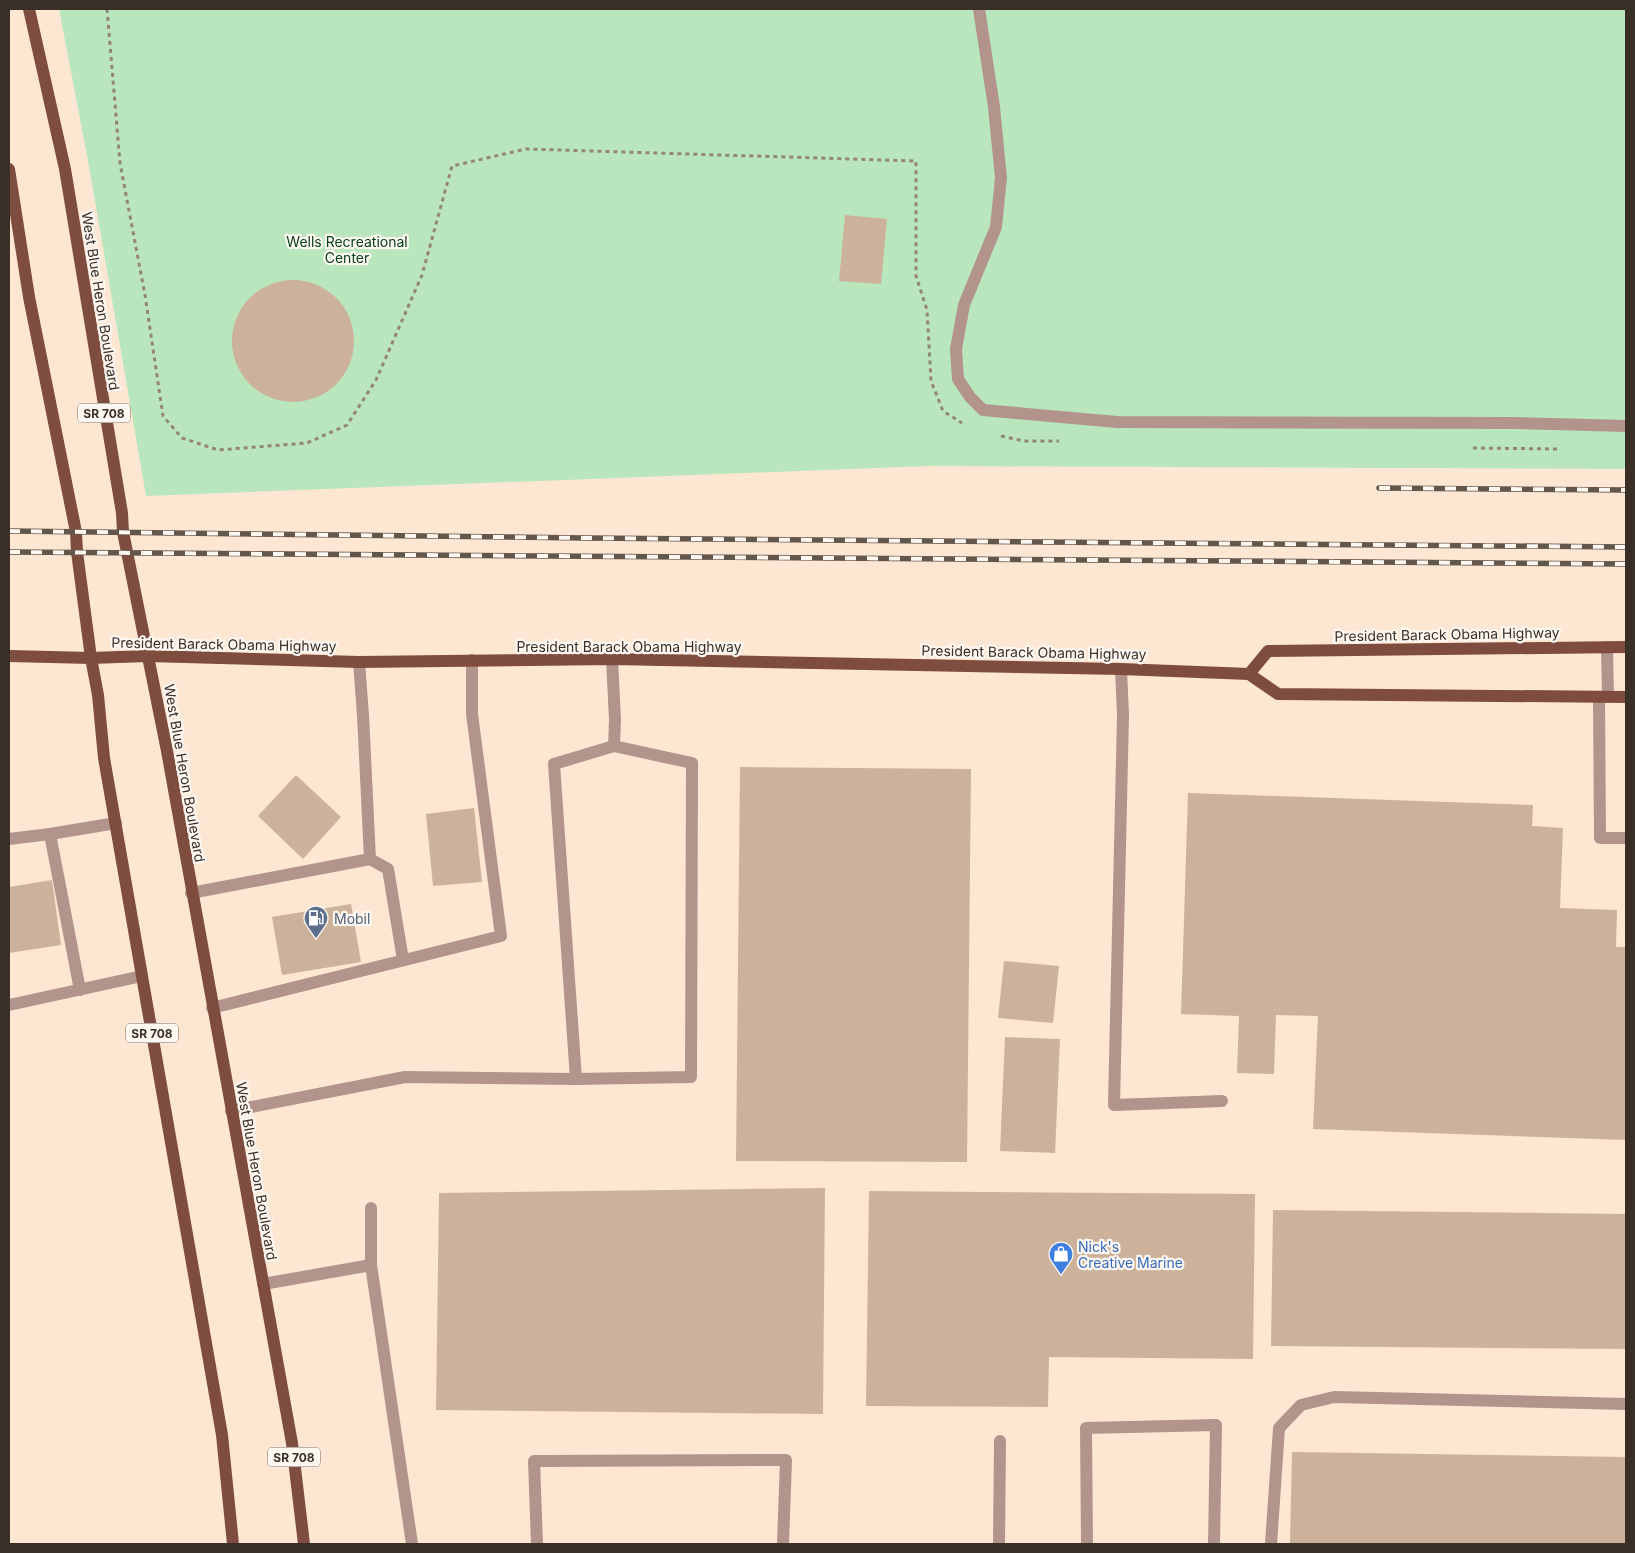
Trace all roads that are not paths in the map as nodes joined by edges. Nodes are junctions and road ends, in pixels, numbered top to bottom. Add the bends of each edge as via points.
1 (29, 9) edge
2 (979, 9) edge
3 (9, 169) edge
4 (1626, 426) edge
5 (1607, 647) junction
6 (1626, 647) edge
7 (9, 656) edge
8 (148, 656) junction
9 (91, 658) junction
10 (612, 659) junction
11 (472, 660) junction
12 (359, 662) junction
13 (1120, 668) junction
14 (1249, 674) junction
15 (1604, 697) junction
16 (1626, 697) edge
17 (614, 746) junction
18 (116, 823) junction
19 (50, 834) junction
20 (1626, 838) edge
21 (9, 839) edge
22 (370, 859) junction
23 (192, 893) junction
24 (403, 960) junction
25 (142, 976) junction
26 (80, 990) junction
27 (9, 1005) edge
28 (212, 1008) junction
29 (576, 1079) junction
30 (1222, 1101) dead end
31 (231, 1112) junction
32 (371, 1208) dead end
33 (371, 1264) junction
34 (263, 1284) junction
35 (1626, 1404) edge
36 (1000, 1441) dead end
37 (233, 1542) edge
38 (304, 1544) edge
39 (412, 1544) edge
40 (537, 1544) edge
41 (783, 1544) edge
42 (999, 1544) edge
43 (1087, 1544) edge
44 (1214, 1544) edge
45 (1271, 1544) edge

1 - 8 main road, West Blue Heron Boulevard / SR 708 via 65,169 123,532
2 - 4 lane via 1001,178 996,226 964,305 956,349 958,379 984,410 1117,422 1515,422
3 - 9 main road, SR 708 via 29,297 76,532
5 - 6 main road, President Barack Obama Highway
5 - 14 main road, President Barack Obama Highway via 1268,651
5 - 15 lane
7 - 9 main road, President Barack Obama Highway
8 - 9 main road, President Barack Obama Highway
8 - 12 main road, President Barack Obama Highway
8 - 23 main road, West Blue Heron Boulevard / SR 708
9 - 18 main road, SR 708
10 - 11 main road, President Barack Obama Highway
10 - 13 main road, President Barack Obama Highway
10 - 17 lane
11 - 12 main road, President Barack Obama Highway
11 - 24 lane via 472,714 501,936
12 - 22 lane
13 - 14 main road, President Barack Obama Highway
13 - 30 lane via 1124,716 1114,1105
14 - 15 main road via 1278,694
15 - 16 main road
15 - 20 lane via 1600,838
17 - 29 lane via 554,764
17 - 29 lane via 692,763 691,1077
18 - 19 lane
18 - 25 main road, SR 708
19 - 21 lane
19 - 26 lane
22 - 23 lane
22 - 24 lane via 388,869
23 - 28 main road, West Blue Heron Boulevard / SR 708
24 - 28 lane
25 - 26 lane
25 - 37 main road, SR 708 via 222,1436
26 - 27 lane
28 - 31 main road, West Blue Heron Boulevard / SR 708
29 - 31 lane via 405,1077
31 - 34 main road, West Blue Heron Boulevard / SR 708
32 - 33 lane
33 - 34 lane
33 - 39 lane
34 - 38 main road, West Blue Heron Boulevard / SR 708 via 292,1443
35 - 45 lane via 1334,1397 1301,1405 1279,1428
36 - 42 lane
40 - 41 lane via 534,1461 786,1460
43 - 44 lane via 1086,1428 1216,1425

